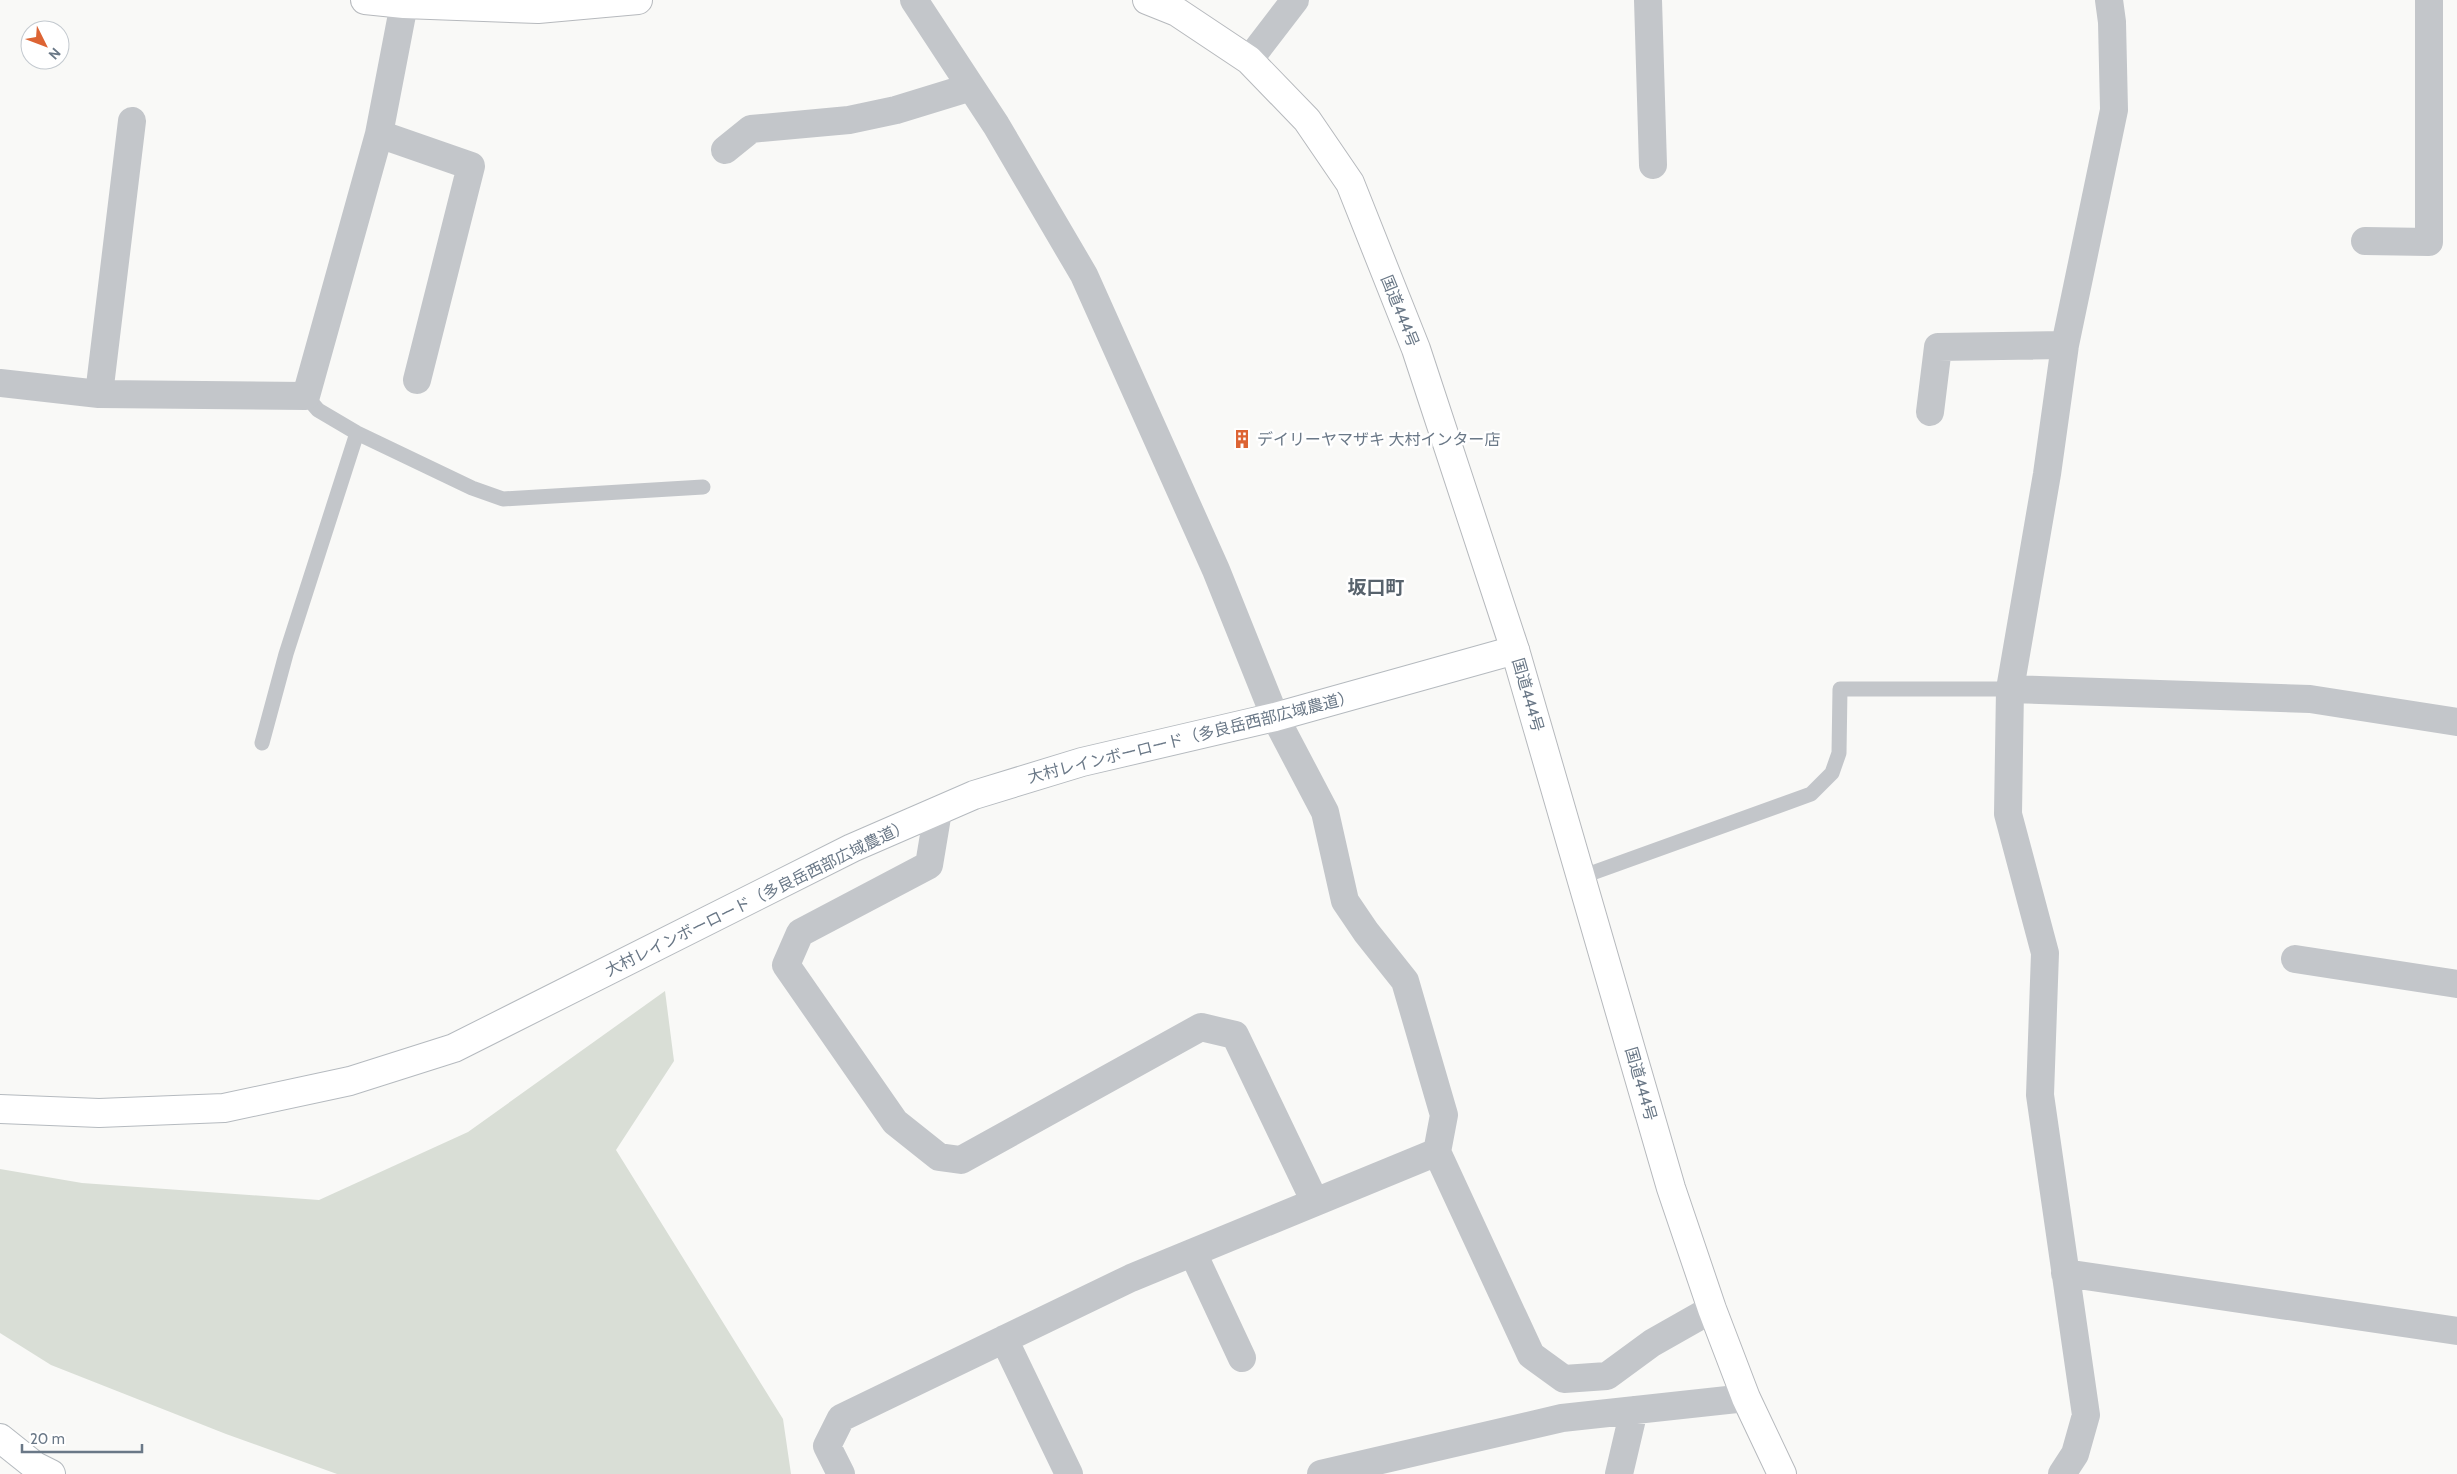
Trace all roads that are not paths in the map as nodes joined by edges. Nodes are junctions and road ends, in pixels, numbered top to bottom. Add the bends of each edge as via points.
1 (366, 0) edge
2 (638, 0) edge
3 (914, 0) edge
4 (1147, 0) edge
5 (1295, 0) edge
6 (1648, 0) edge
7 (2109, 0) edge
8 (2429, 0) edge
9 (591, 2) edge
10 (404, 4) junction
11 (1249, 60) junction
12 (971, 87) junction
13 (132, 121) dead end
14 (379, 134) junction
15 (724, 150) dead end
16 (1653, 165) dead end
17 (2365, 241) dead end
18 (2065, 345) junction
19 (417, 380) dead end
20 (0, 383) edge
21 (99, 394) junction
22 (306, 396) junction
23 (1930, 412) dead end
24 (357, 433) junction
25 (703, 487) dead end
26 (1516, 650) junction
27 (2010, 690) junction
28 (1275, 717) junction
29 (2457, 722) edge
30 (262, 743) dead end
31 (938, 811) junction
32 (1581, 876) junction
33 (2295, 959) dead end
34 (2457, 984) edge
35 (0, 1109) edge
36 (1437, 1152) junction
37 (1315, 1202) junction
38 (1194, 1253) junction
39 (2065, 1273) junction
40 (1712, 1309) junction
41 (2457, 1331) edge
42 (1004, 1339) junction
43 (1242, 1358) dead end
44 (1746, 1398) junction
45 (1634, 1410) junction
46 (0, 1438) edge
47 (50, 1474) edge
48 (841, 1474) edge
49 (1069, 1474) edge
50 (1321, 1474) edge
51 (1619, 1474) edge
52 (1782, 1474) edge
53 (2062, 1474) edge

1 - 10 main road
2 - 9 main road
3 - 12 street
4 - 11 main road, 国道444号 via 1177,12
5 - 11 street
6 - 16 street
7 - 18 street via 2114,110
8 - 17 street via 2429,242
9 - 10 main road via 538,9
10 - 14 street
11 - 26 main road, 国道444号 via 1307,120 1350,183 1419,358
12 - 15 street via 896,110 848,120 751,129
12 - 28 street via 1084,274 1216,570
13 - 21 street
14 - 19 street via 472,166
14 - 22 street
18 - 23 street via 1938,348
18 - 27 street via 2047,474
20 - 21 street
21 - 22 street
22 - 24 lane via 318,410
24 - 25 lane via 472,488 504,499
24 - 30 lane via 286,654
26 - 28 main road, 大村レインボーロード（多良岳西部広域農道）
26 - 32 main road, 国道444号
27 - 29 street via 2310,699
27 - 32 lane via 1840,689 1839,753 1832,773 1811,794
27 - 39 street via 2008,814 2046,953 2040,1095
28 - 31 main road, 大村レインボーロード（多良岳西部広域農道） via 1082,762 974,795
28 - 36 street via 1325,812 1345,901 1405,981 1444,1115
31 - 35 main road, 大村レインボーロード（多良岳西部広域農道） via 852,848 454,1048 350,1081 224,1108 99,1112
31 - 37 street via 929,865 800,933 786,965 895,1122 939,1158 961,1160 1201,1027 1235,1035
32 - 40 main road, 国道444号 via 1671,1188
33 - 34 street
36 - 37 street
36 - 40 street via 1531,1355 1564,1379 1607,1376 1652,1343
37 - 38 street
38 - 42 street via 1131,1278
38 - 43 street
39 - 41 street
39 - 53 street via 2086,1415 2075,1454
40 - 44 main road, 国道444号
42 - 48 street via 842,1418 827,1446
42 - 49 street
44 - 45 street
44 - 52 main road, 国道444号
45 - 50 street via 1562,1418
45 - 51 street
46 - 47 main road

